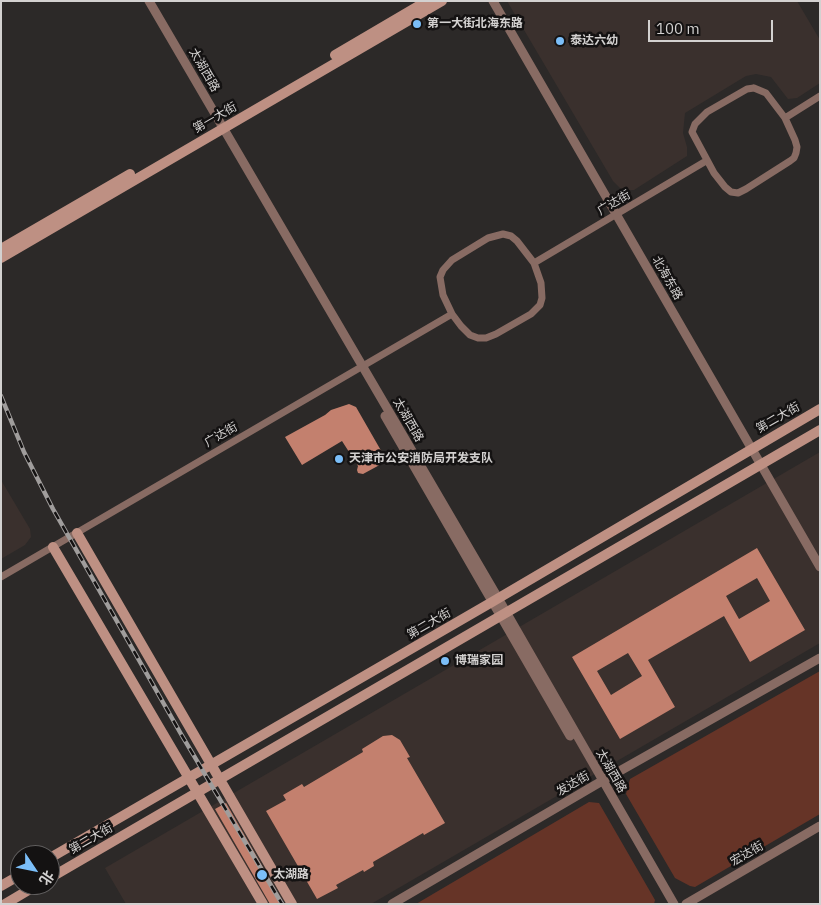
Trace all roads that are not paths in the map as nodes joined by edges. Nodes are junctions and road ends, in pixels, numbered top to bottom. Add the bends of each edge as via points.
1 (143, 1) edge
2 (150, 1) edge
3 (426, 1) edge
4 (442, 1) edge
5 (493, 1) edge
6 (820, 96) edge
7 (785, 118) junction
8 (219, 127) junction
9 (706, 162) junction
10 (615, 215) junction
11 (1, 249) edge
12 (1, 258) edge
13 (534, 263) junction
14 (452, 314) junction
15 (359, 367) junction
16 (820, 408) edge
17 (820, 430) edge
18 (751, 449) junction
19 (760, 465) junction
20 (77, 533) junction
21 (53, 547) junction
22 (820, 567) edge
23 (1, 577) edge
24 (495, 600) junction
25 (503, 615) junction
26 (820, 658) edge
27 (211, 765) junction
28 (189, 778) junction
29 (219, 778) junction
30 (600, 782) junction
31 (198, 792) junction
32 (820, 826) edge
33 (60, 852) edge
34 (60, 872) edge
35 (20, 895) edge
36 (5, 904) edge
37 (263, 904) edge
38 (292, 904) edge
39 (392, 904) edge
40 (674, 904) edge
41 (686, 904) edge

1 - 8 street, 太湖西路
2 - 8 street, 太湖西路
3 - 8 main road, 第一大街
4 - 8 main road, 第一大街
5 - 10 street, 北海东路
6 - 7 street
7 - 9 street via 797,147 794,158 746,189 731,192
7 - 9 street via 766,93 747,89 707,112 695,124 692,132
8 - 11 main road, 第一大街
8 - 12 main road, 第一大街
8 - 15 street, 太湖西路
9 - 10 street, 广达街
10 - 13 street, 广达街
10 - 18 street, 北海东路
13 - 14 street via 542,298 540,305 530,314 486,338 470,334
13 - 14 street via 517,241 503,234 488,238 452,260 440,277
14 - 15 street, 广达街
15 - 20 street, 广达街
15 - 24 street, 太湖西路
16 - 18 main road, 第二大街
17 - 19 main road, 第二大街
18 - 19 street, 北海东路
18 - 24 main road, 第二大街
19 - 22 street, 北海东路
19 - 25 main road, 第二大街
20 - 21 street, 广达街
20 - 27 main road
21 - 23 street, 广达街
21 - 28 main road
24 - 25 street, 太湖西路
24 - 27 main road, 第二大街
25 - 29 main road, 第二大街
25 - 30 street, 太湖西路
26 - 30 street, 发达街
27 - 28 main road, 第二大街
27 - 29 main road
28 - 31 main road
28 - 33 main road, 第二大街
29 - 31 main road, 第二大街
29 - 38 main road
30 - 39 street, 发达街
30 - 40 street, 太湖西路
31 - 34 main road, 第二大街
31 - 37 main road
32 - 41 street, 宏达街
35 - 36 main road

